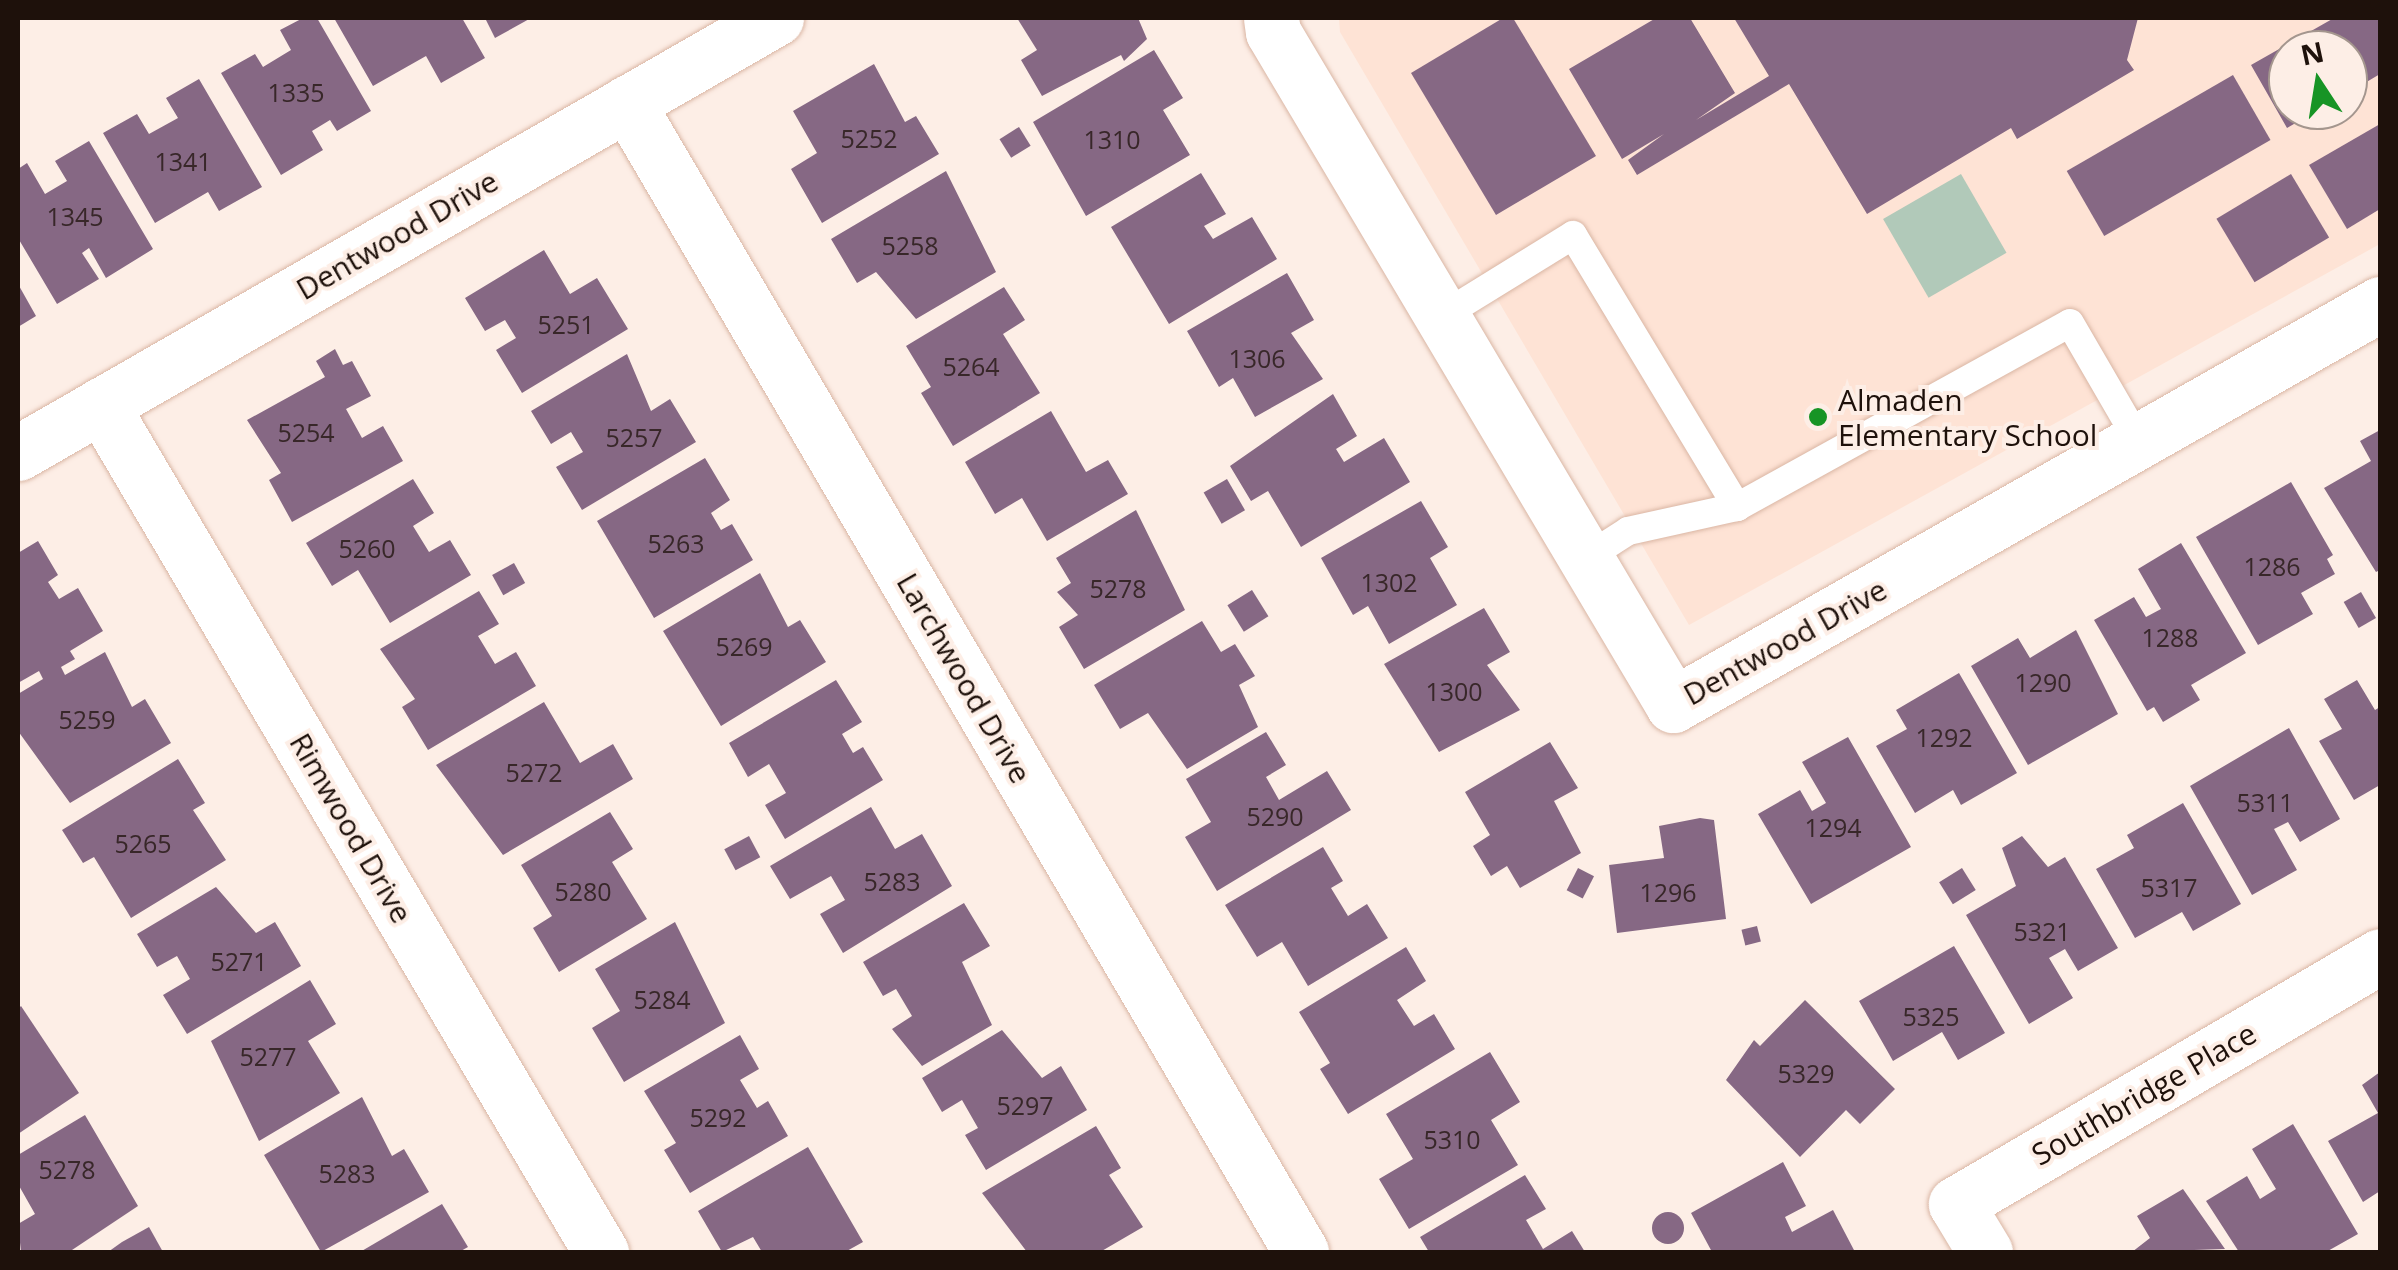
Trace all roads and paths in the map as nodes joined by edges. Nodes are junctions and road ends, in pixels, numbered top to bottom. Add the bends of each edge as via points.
1 (776, 18) edge
2 (1272, 18) edge
3 (628, 103) junction
4 (2380, 304) edge
5 (1442, 316) junction
6 (101, 404) junction
7 (2139, 442) junction
8 (18, 453) edge
9 (1736, 507) junction
10 (1586, 558) junction
11 (2380, 956) edge
12 (601, 1252) edge
13 (1300, 1252) edge
14 (1985, 1252) edge

1 - 3 street, Dentwood Drive
2 - 5 street, Dentwood Drive
3 - 6 street, Dentwood Drive
3 - 13 street, Larchwood Drive
4 - 7 street, Dentwood Drive
5 - 9 lane via 1573,235
5 - 10 street, Dentwood Drive
6 - 8 street, Dentwood Drive
6 - 12 street, Rimwood Drive
7 - 9 lane via 2070,323
7 - 10 street, Dentwood Drive via 1673,705
9 - 10 lane via 1628,530
11 - 14 street, Southbridge Place via 1956,1204

